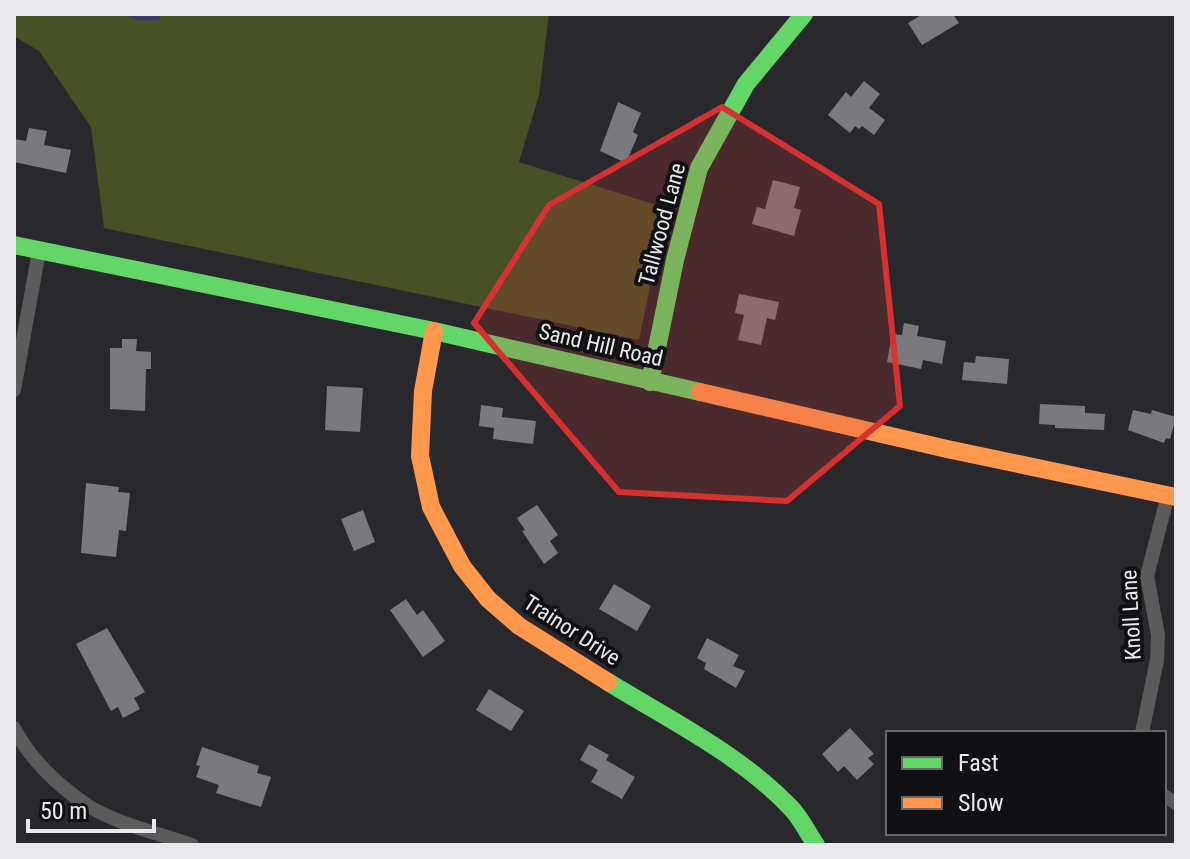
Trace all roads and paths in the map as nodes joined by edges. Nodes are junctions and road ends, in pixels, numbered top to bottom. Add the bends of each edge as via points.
1 (804, 14) edge
2 (14, 245) edge
3 (39, 251) junction
4 (434, 331) junction
5 (650, 382) junction
6 (14, 390) edge
7 (1172, 496) edge
8 (14, 728) edge
9 (1142, 731) edge
10 (192, 845) edge
11 (816, 845) edge

1 - 5 street, Tallwood Lane via 746,84 699,168
2 - 3 street, Sand Hill Road
3 - 4 street, Sand Hill Road
3 - 6 street
4 - 5 street, Sand Hill Road
4 - 11 street, Trainor Drive via 423,391 420,456 431,507 462,566 519,626 766,785 794,811
5 - 7 street, Sand Hill Road
7 - 9 street, Knoll Lane via 1147,576 1158,635
8 - 10 street via 52,777 88,806

